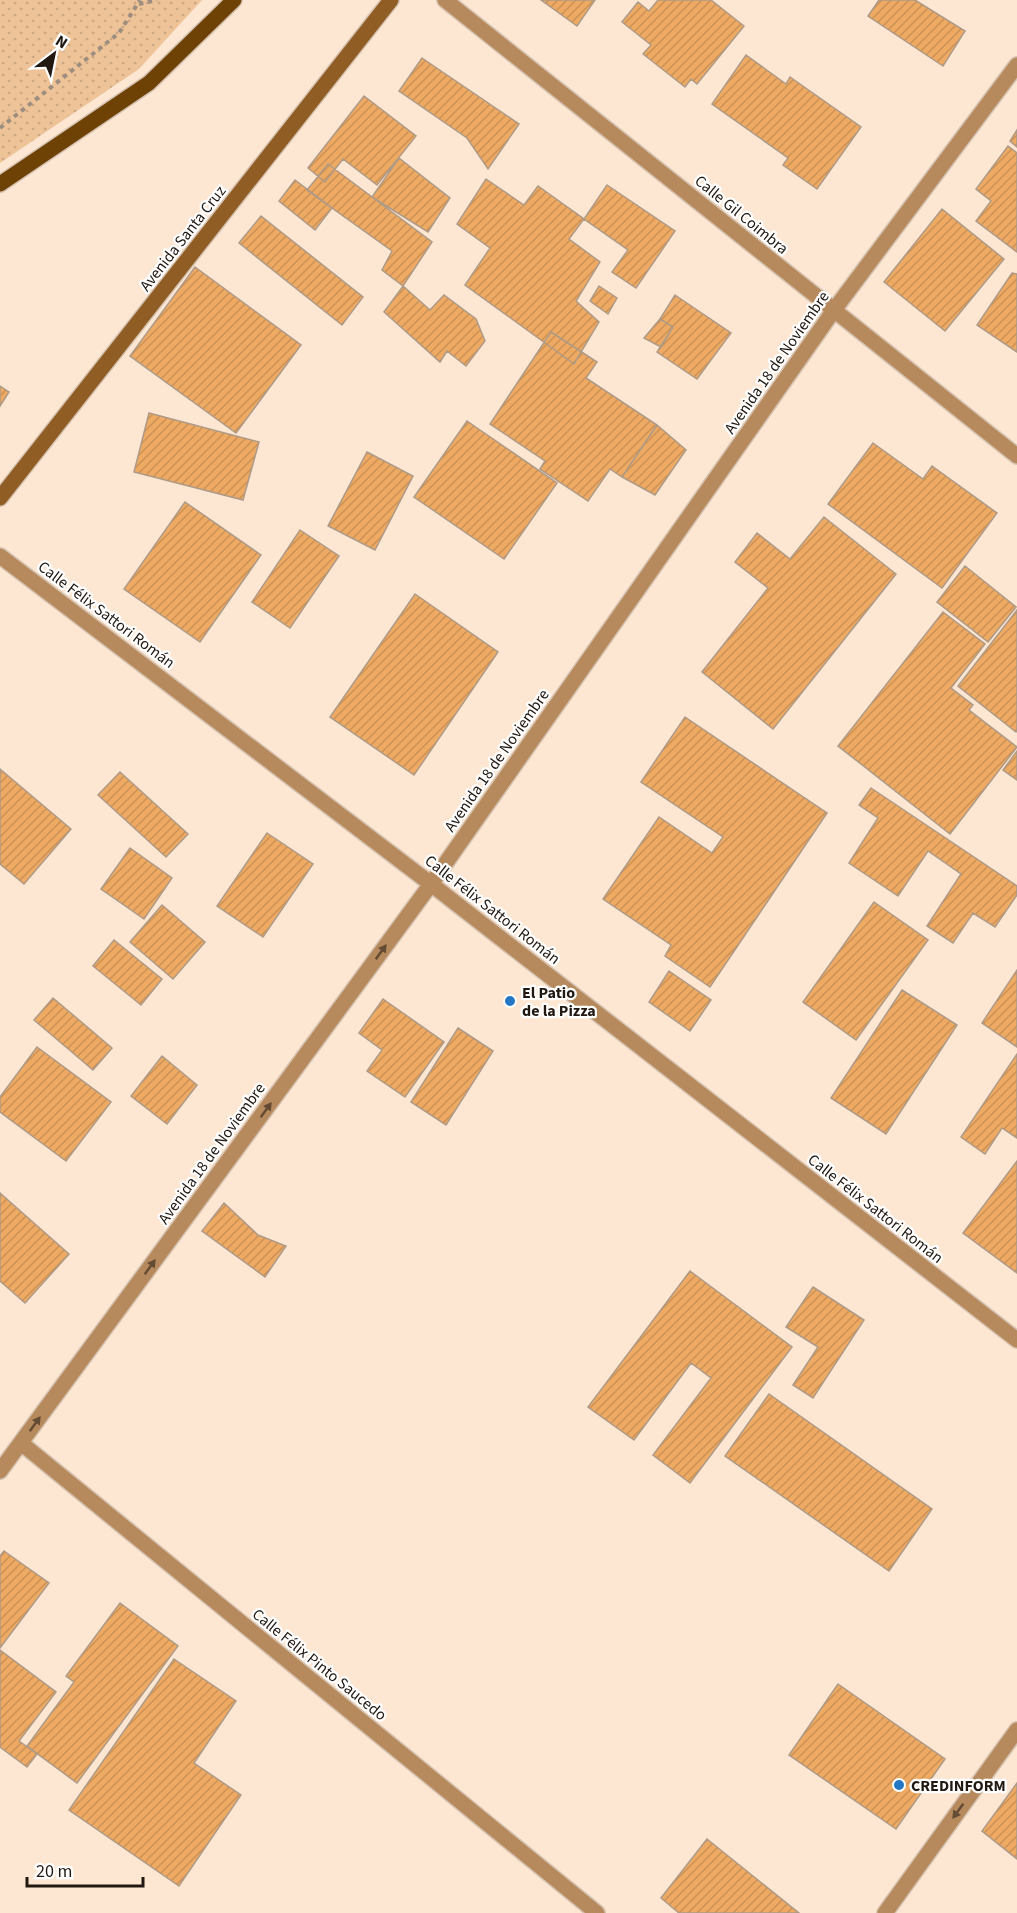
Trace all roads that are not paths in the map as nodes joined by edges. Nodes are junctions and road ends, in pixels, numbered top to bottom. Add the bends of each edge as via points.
1 (234, 0) edge
2 (391, 0) edge
3 (445, 0) edge
4 (1017, 65) edge
5 (0, 184) edge
6 (834, 310) junction
7 (1017, 456) edge
8 (0, 498) edge
9 (0, 556) edge
10 (431, 884) junction
11 (1017, 1340) edge
12 (21, 1443) junction
13 (0, 1471) edge
14 (1017, 1730) edge
15 (597, 1913) edge
16 (885, 1913) edge

1 - 5 main road via 149,82
2 - 8 main road, Avenida Santa Cruz
3 - 6 street, Calle Gil Coimbra
4 - 6 street, Avenida 18 de Noviembre
6 - 7 street, Calle Gil Coimbra
6 - 10 street, Avenida 18 de Noviembre
9 - 10 street, Calle Félix Sattori Román
10 - 11 street, Calle Félix Sattori Román
12 -> 10 street, Avenida 18 de Noviembre
12 - 13 street, Avenida 18 de Noviembre
12 - 15 street, Calle Félix Pinto Saucedo
14 -> 16 street

